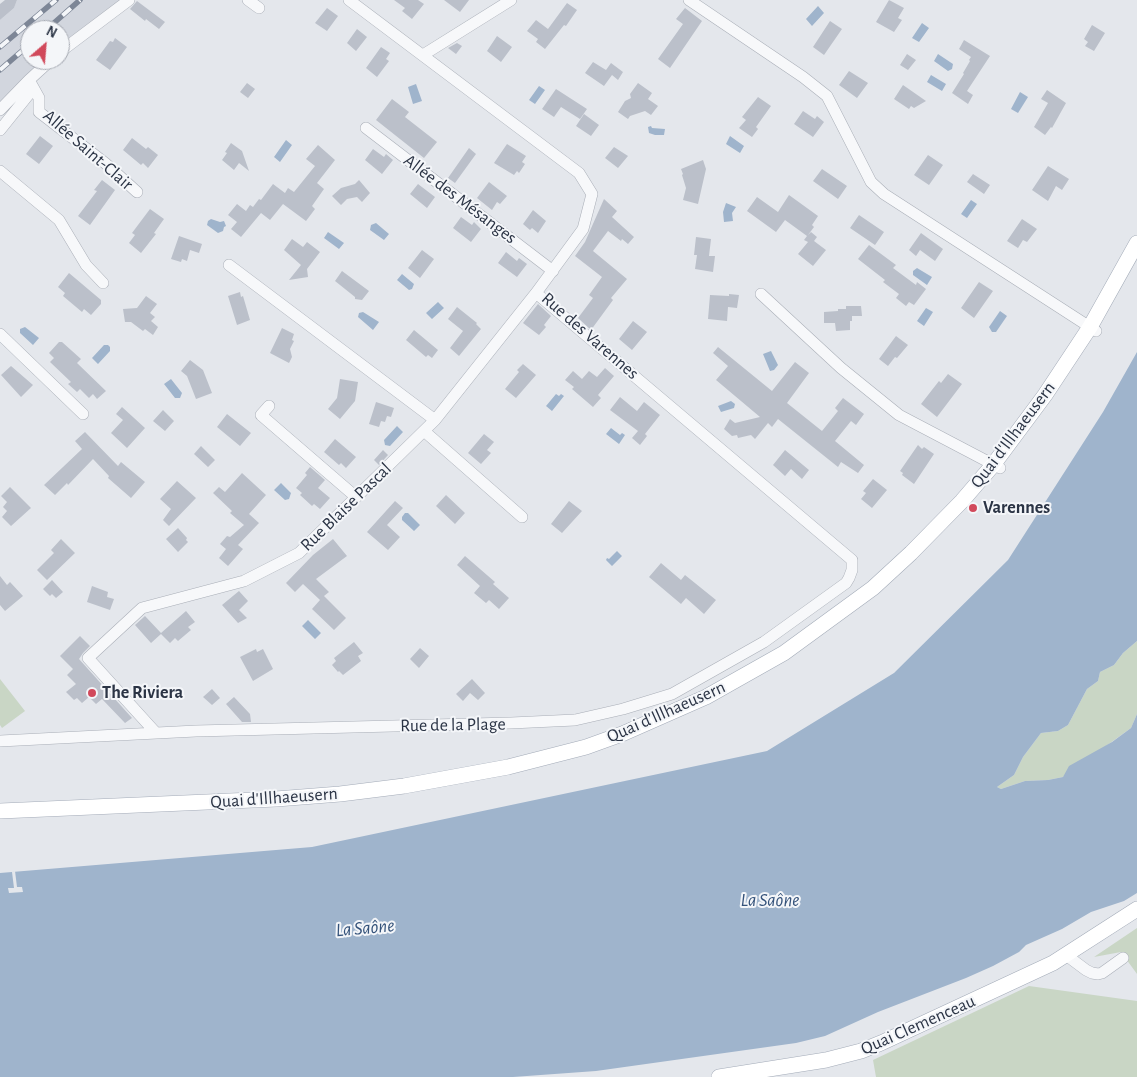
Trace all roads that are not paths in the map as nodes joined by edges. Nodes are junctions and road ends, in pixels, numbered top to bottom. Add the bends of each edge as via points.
1 (129, 0) edge
2 (248, 0) edge
3 (350, 0) edge
4 (511, 0) edge
5 (689, 0) edge
6 (259, 8) dead end
7 (70, 44) edge
8 (423, 55) junction
9 (43, 70) edge
10 (31, 84) junction
11 (0, 110) edge
12 (366, 128) dead end
13 (0, 130) edge
14 (0, 171) edge
15 (137, 192) dead end
16 (1137, 243) edge
17 (229, 265) dead end
18 (553, 271) junction
19 (103, 283) dead end
20 (536, 293) junction
21 (761, 294) dead end
22 (1092, 329) junction
23 (0, 334) edge
24 (269, 406) dead end
25 (83, 414) dead end
26 (435, 420) junction
27 (424, 431) junction
28 (997, 467) junction
29 (356, 497) junction
30 (522, 517) dead end
31 (852, 560) joint
32 (156, 733) junction
33 (0, 741) edge
34 (0, 811) edge
35 (1137, 909) edge
36 (1066, 955) junction
37 (1123, 958) dead end
38 (719, 1077) edge

1 - 7 street
2 - 6 street
3 - 8 street, Rue des Varennes
4 - 8 street
5 - 22 street via 827,96 872,182 884,194
8 - 18 street, Rue des Varennes via 579,173 592,194 583,229
9 - 10 street
10 - 11 street
10 - 13 street
10 - 15 street, Allée Saint-Clair via 39,98 39,112
12 - 18 street, Allée des Mésanges
14 - 19 street via 59,220 86,265
16 - 22 main road, Quai d'Illhaeusern
17 - 26 street
18 - 20 street, Rue des Varennes
20 - 26 street, Rue Blaise Pascal
20 - 31 street, Rue des Varennes
21 - 28 street via 841,368 899,415
22 - 28 main road, Quai d'Illhaeusern
23 - 25 street
24 - 29 street via 261,415
26 - 27 street, Rue Blaise Pascal
27 - 29 street, Rue Blaise Pascal
27 - 30 street
28 - 34 main road, Quai d'Illhaeusern via 879,582 784,652 706,697 595,744 508,768 349,793
29 - 32 street, Rue Blaise Pascal via 298,553 244,581 142,608 88,658
31 - 32 street, Rue de la Plage via 852,570 846,583 764,642 672,694 623,709 575,720 511,724
32 - 33 street, Rue de la Plage
35 - 36 main road, Quai Clemenceau
36 - 37 street via 1092,974 1102,973
36 - 38 main road, Quai Clemenceau via 862,1051

